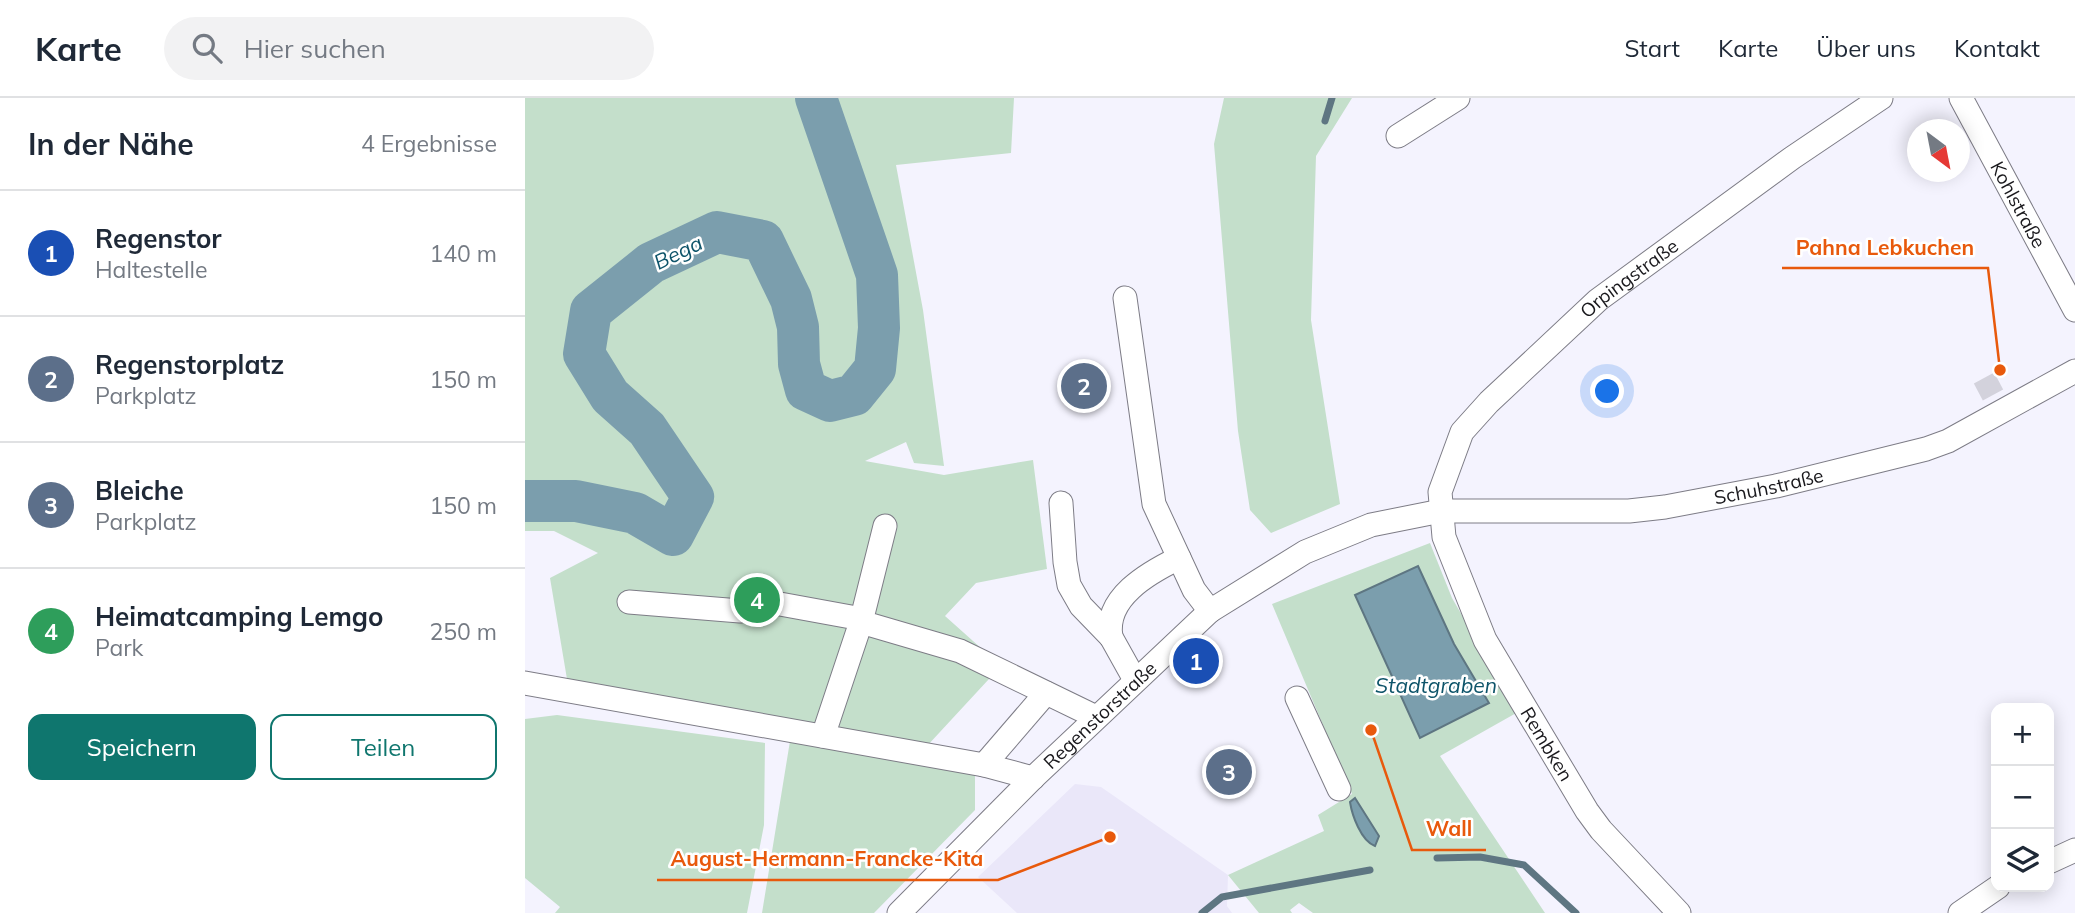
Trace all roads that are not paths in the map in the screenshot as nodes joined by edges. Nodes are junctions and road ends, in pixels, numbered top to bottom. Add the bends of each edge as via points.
1 (1458, 98) edge
2 (1881, 98) edge
3 (1961, 98) edge
4 (1398, 136) dead end
5 (1125, 298) dead end
6 (2075, 310) edge
7 (2073, 377) edge
8 (1061, 503) dead end
9 (1441, 511) junction
10 (885, 526) dead end
11 (1179, 558) junction
12 (629, 602) dead end
13 (1210, 611) junction
14 (861, 620) junction
15 (1111, 637) junction
16 (1135, 680) junction
17 (525, 683) edge
18 (1047, 693) junction
19 (1297, 698) dead end
20 (1096, 717) junction
21 (823, 736) junction
22 (984, 765) junction
23 (1033, 778) junction
24 (1339, 789) dead end
25 (2075, 850) edge
26 (2054, 860) edge
27 (1991, 892) edge
28 (899, 913) edge
29 (1679, 913) edge
30 (1960, 913) edge

1 - 4 street
2 - 9 street, Orpingstraße via 1598,300 1496,395 1462,432 1440,492
3 - 6 street, Kohlstraße
5 - 11 street via 1154,504
7 - 9 street, Schuhstraße via 1948,441 1776,486 1629,511
8 - 15 street via 1069,585 1081,606
9 - 13 street, Regenstorstraße via 1371,525 1305,552
9 - 29 street, Rembken via 1444,537 1485,640 1587,811
10 - 14 street
11 - 13 street via 1196,595
11 - 15 street via 1143,579 1118,602 1110,620
12 - 14 street via 740,611 769,602
13 - 16 street, Regenstorstraße
14 - 18 street via 960,651
14 - 21 street
15 - 16 street
16 - 20 street, Regenstorstraße
17 - 21 street
18 - 20 street
18 - 22 street
19 - 24 street
20 - 23 street, Regenstorstraße
21 - 22 street
22 - 23 street
23 - 28 street, Regenstorstraße
25 - 26 street
27 - 30 street

